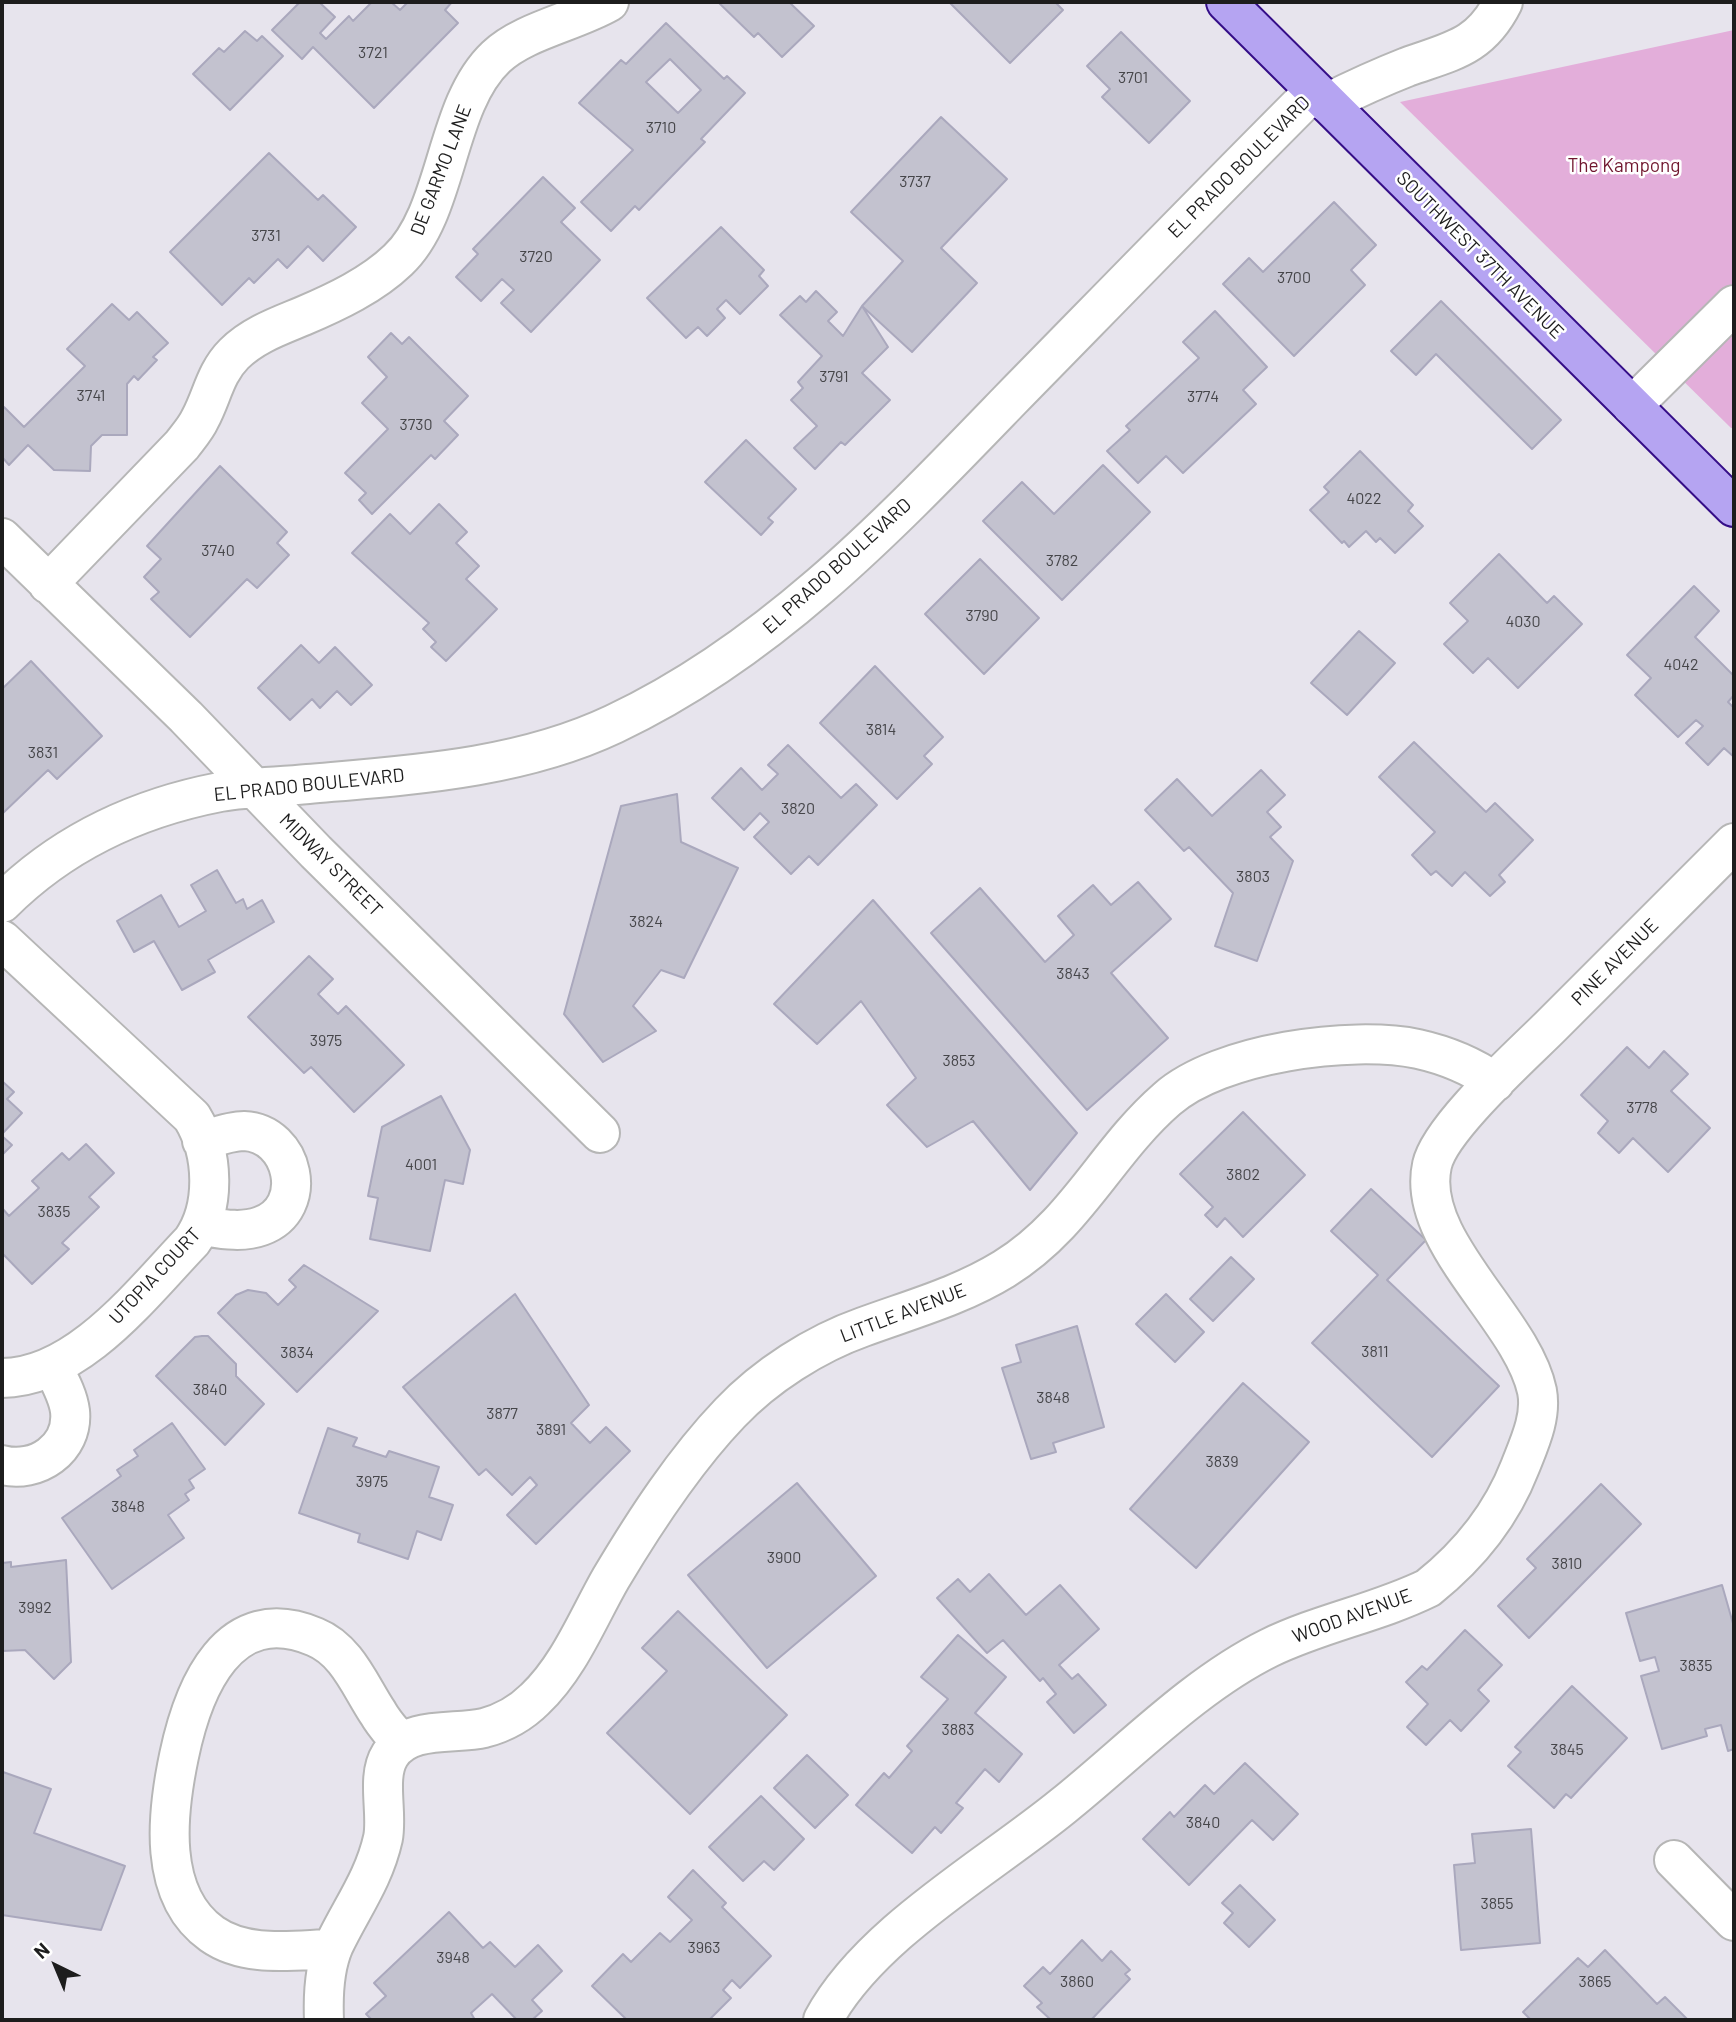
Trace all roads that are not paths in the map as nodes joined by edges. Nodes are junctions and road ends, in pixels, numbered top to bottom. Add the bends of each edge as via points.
1 (609, 2) edge
2 (1226, 2) edge
3 (1503, 2) edge
4 (1320, 97) junction
5 (1734, 305) edge
6 (1632, 406) junction
7 (1734, 507) edge
8 (2, 538) edge
9 (48, 584) junction
10 (255, 789) junction
11 (1734, 843) edge
12 (2, 903) edge
13 (2, 940) edge
14 (1495, 1082) junction
15 (600, 1133) dead end
16 (202, 1141) junction
17 (203, 1226) junction
18 (52, 1366) junction
19 (2, 1378) edge
20 (2, 1465) edge
21 (401, 1742) junction
22 (1674, 1860) dead end
23 (1734, 1921) edge
24 (332, 1949) junction
25 (324, 2020) edge
26 (823, 2020) edge

1 - 9 street, DE GARMO LANE via 513,43 495,57 479,76 467,103 417,238 399,260 323,307 257,336 233,354 182,445
2 - 4 main road, SOUTHWEST 37TH AVENUE
3 - 4 street via 1486,28 1465,46
4 - 6 main road, SOUTHWEST 37TH AVENUE
4 - 10 street, EL PRADO BOULEVARD via 928,485 821,586 754,640 653,704 568,742 457,769
5 - 6 street
6 - 7 main road, SOUTHWEST 37TH AVENUE
8 - 9 street, MIDWAY STREET
9 - 10 street, MIDWAY STREET
10 - 12 street, EL PRADO BOULEVARD via 186,800 101,831 53,857
10 - 15 street, MIDWAY STREET
11 - 14 street, PINE AVENUE
13 - 16 street, UTOPIA COURT via 182,1106 198,1126
14 - 21 street, LITTLE AVENUE via 1475,1068 1422,1050 1366,1044 1251,1059 1180,1088 1147,1119 1075,1209 1022,1258 971,1287 831,1340 768,1380 733,1410 680,1474 614,1574 562,1665 532,1703 491,1726
14 - 26 street, WOOD AVENUE via 1439,1148 1430,1177 1432,1204 1448,1239 1506,1328 1537,1391 1537,1415 1529,1444 1487,1529 1428,1588 1269,1648 1215,1683 902,1930 851,1979
16 - 17 street, UTOPIA COURT via 208,1205
16 - 17 street via 229,1133 257,1133 284,1154 292,1183 284,1206 269,1222 243,1230
17 - 18 street, UTOPIA COURT via 92,1341
18 - 19 street, UTOPIA COURT via 22,1377
18 - 20 street via 70,1411 68,1432 46,1460 30,1466
21 - 24 street via 385,1767 384,1834 377,1859 368,1885
21 - 24 street via 339,1653 298,1632 264,1630 236,1641 210,1667 191,1711 176,1768 169,1821 172,1866 193,1915 213,1935 240,1947
22 - 23 street
24 - 25 street via 324,1983

